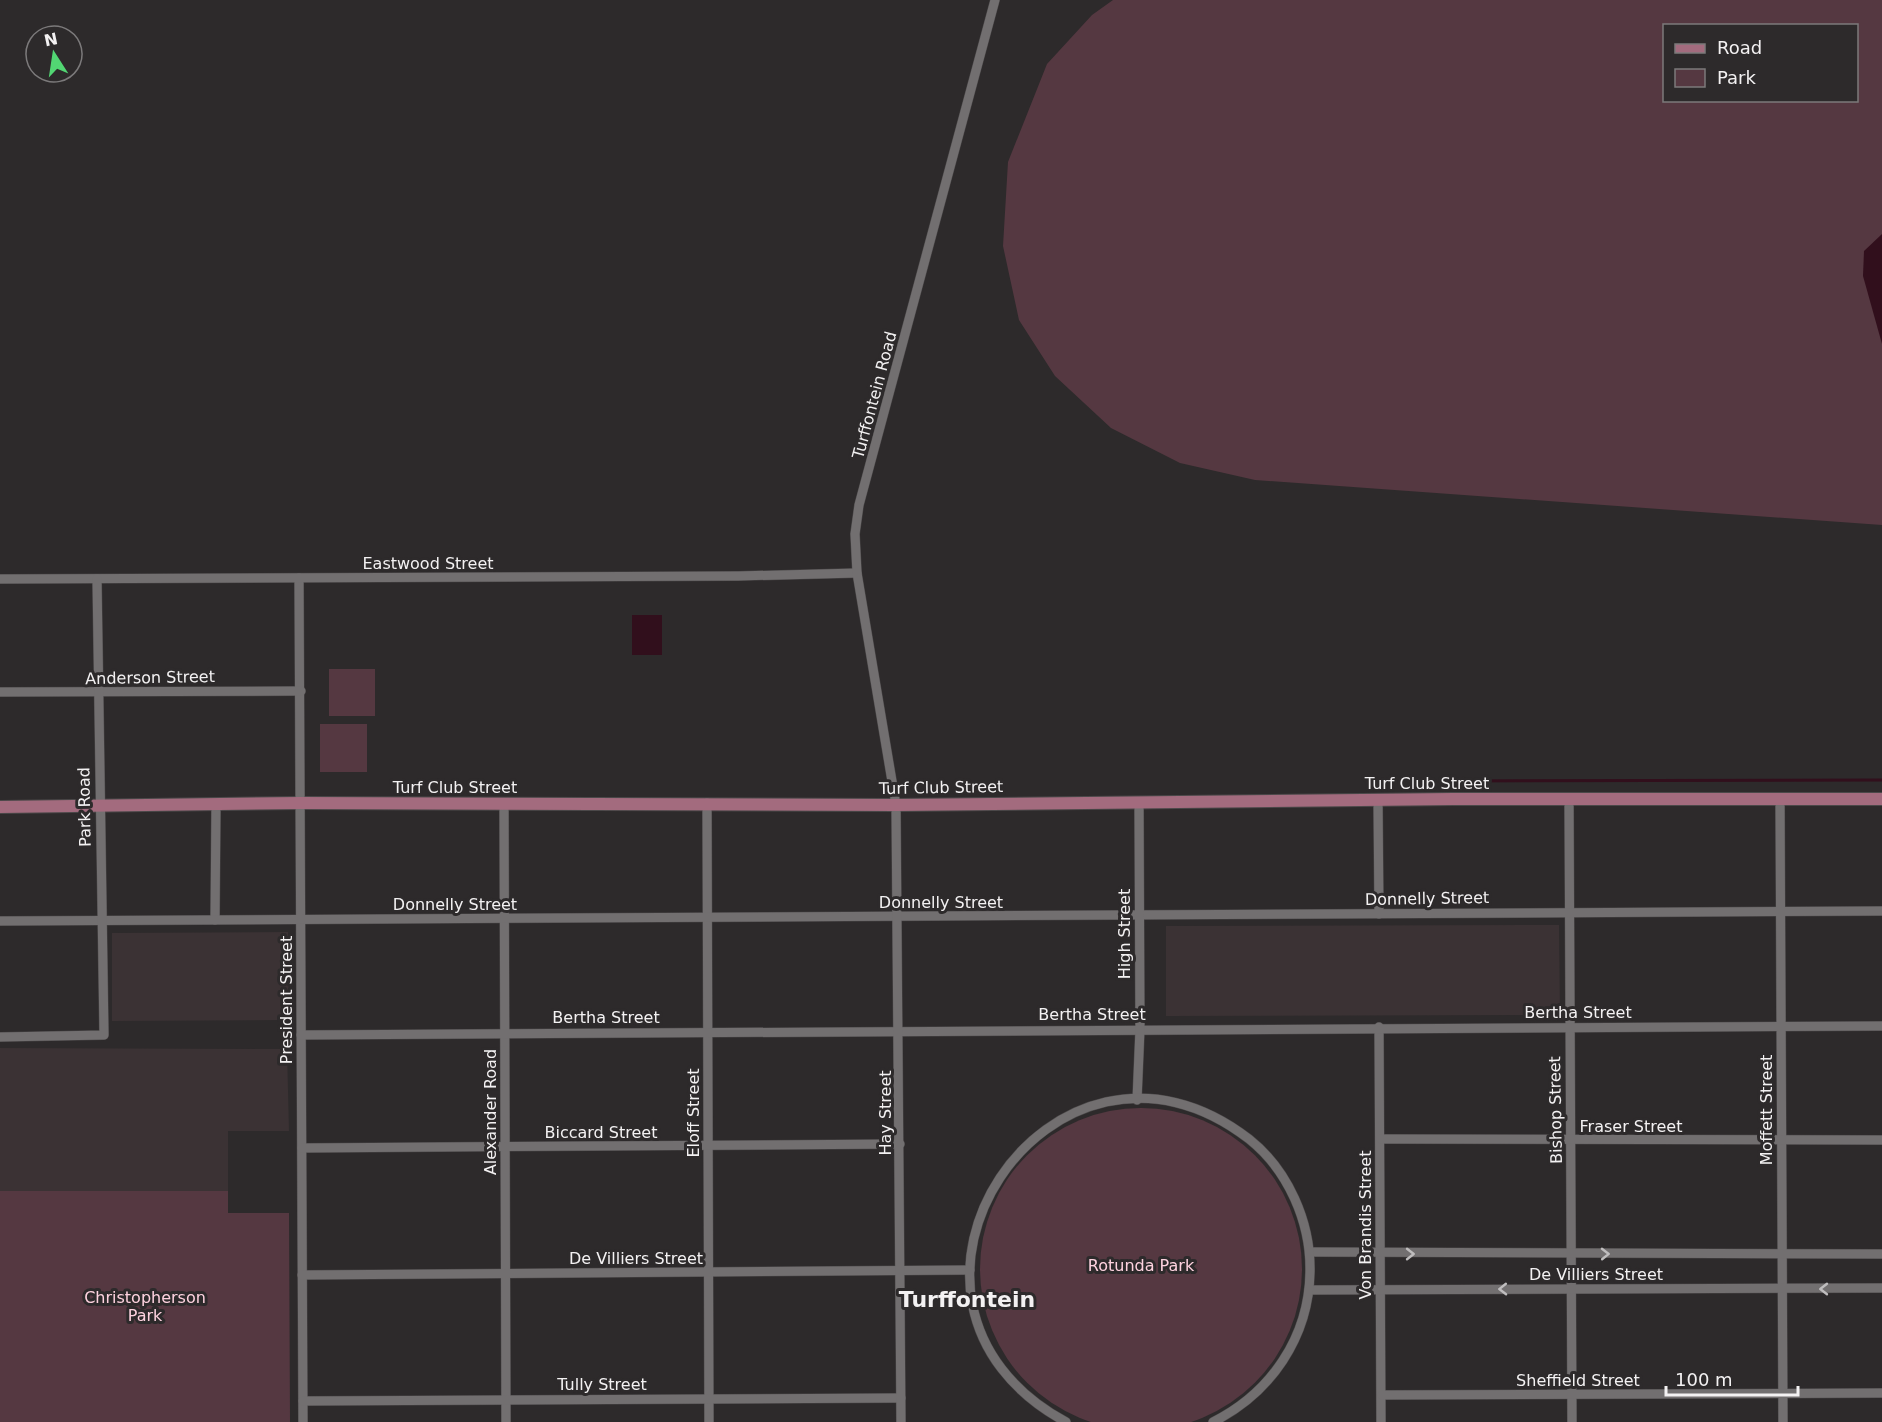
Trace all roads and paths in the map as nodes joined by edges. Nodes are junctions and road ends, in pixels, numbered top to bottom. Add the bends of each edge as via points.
1 (995, 0) edge
2 (857, 573) junction
3 (299, 578) junction
4 (0, 579) edge
5 (97, 579) junction
6 (301, 691) junction
7 (0, 692) edge
8 (99, 693) junction
9 (1569, 799) junction
10 (1780, 799) junction
11 (1882, 799) edge
12 (1377, 800) junction
13 (300, 803) junction
14 (504, 803) junction
15 (707, 803) junction
16 (1139, 803) junction
17 (100, 805) junction
18 (216, 805) junction
19 (896, 805) junction
20 (0, 807) edge
21 (1882, 911) edge
22 (1569, 912) junction
23 (1782, 912) junction
24 (1379, 914) junction
25 (1138, 915) junction
26 (898, 917) junction
27 (707, 918) junction
28 (504, 919) junction
29 (101, 920) junction
30 (215, 920) junction
31 (300, 920) junction
32 (0, 921) edge
33 (1781, 1026) junction
34 (1882, 1026) edge
35 (1379, 1027) junction
36 (1569, 1028) junction
37 (1140, 1029) junction
38 (900, 1031) junction
39 (708, 1032) junction
40 (505, 1033) junction
41 (301, 1035) junction
42 (0, 1036) edge
43 (1137, 1100) junction
44 (1381, 1139) junction
45 (1782, 1140) junction
46 (1882, 1140) edge
47 (1570, 1142) junction
48 (900, 1144) junction
49 (709, 1146) junction
50 (506, 1147) junction
51 (302, 1148) junction
52 (1310, 1252) junction
53 (1379, 1254) junction
54 (1781, 1254) junction
55 (1882, 1254) edge
56 (1570, 1255) junction
57 (970, 1270) junction
58 (901, 1271) junction
59 (709, 1273) junction
60 (505, 1274) junction
61 (302, 1275) junction
62 (1571, 1288) junction
63 (1882, 1288) edge
64 (1781, 1289) junction
65 (1309, 1290) junction
66 (1380, 1290) junction
67 (1783, 1393) junction
68 (1882, 1393) edge
69 (1382, 1395) junction
70 (1572, 1395) junction
71 (901, 1398) junction
72 (708, 1399) junction
73 (506, 1400) junction
74 (303, 1401) junction
75 (303, 1422) edge
76 (506, 1422) edge
77 (709, 1422) edge
78 (901, 1422) edge
79 (1066, 1422) edge
80 (1213, 1422) edge
81 (1382, 1422) edge
82 (1572, 1422) edge
83 (1782, 1422) edge

1 - 2 street, Turffontein Road via 859,505 855,534
2 - 3 street, Eastwood Street
2 - 19 street, Turffontein Road
3 - 5 street, Eastwood Street
3 - 6 street, President Street
4 - 5 street, Eastwood Street
5 - 8 street, Park Road
6 - 8 street, Anderson Street
6 - 13 street, President Street
7 - 8 street, Anderson Street
8 - 17 street, Park Road
9 - 10 main road, Turf Club Street
9 - 12 main road, Turf Club Street
9 - 22 street, Bishop Street
10 - 11 main road, Turf Club Street
10 - 23 street, Moffett Street
12 - 16 main road, Turf Club Street
12 - 24 street
13 - 14 main road, Turf Club Street
13 - 18 main road, Turf Club Street
13 - 31 street, President Street
14 - 15 main road, Turf Club Street
14 - 28 street, Alexander Road
15 - 19 main road, Turf Club Street
15 - 27 street, Eloff Street
16 - 19 main road, Turf Club Street
16 - 25 street, High Street
17 - 18 main road, Turf Club Street
17 - 20 main road, Turf Club Street
17 - 29 street, Park Road
18 - 30 street
19 - 26 street, Hay Street
21 - 23 street, Donnelly Street
22 - 23 street, Donnelly Street
22 - 24 street, Donnelly Street
22 - 36 street, Bishop Street
23 - 33 street, Moffett Street
24 - 25 street, Donnelly Street
25 - 26 street, Donnelly Street
25 - 37 street, High Street
26 - 27 street, Donnelly Street
26 - 38 street, Hay Street
27 - 28 street, Donnelly Street
27 - 39 street, Eloff Street
28 - 31 street, Donnelly Street
28 - 40 street, Alexander Road
29 - 30 street, Donnelly Street
29 - 32 street, Donnelly Street
29 - 42 street, Park Road via 104,1035
30 - 31 street, Donnelly Street
31 - 41 street, President Street
33 - 34 street, Bertha Street
33 - 36 street, Bertha Street
33 - 45 street, Moffett Street
35 - 36 street, Bertha Street
35 - 37 street, Bertha Street
35 - 44 street, Von Brandis Street
36 - 47 street, Bishop Street
37 - 38 street, Bertha Street
37 - 43 street, High Street
38 - 39 street, Bertha Street
38 - 48 street, Hay Street
39 - 40 street, Bertha Street
39 - 49 street, Eloff Street
40 - 41 street, Bertha Street
40 - 50 street, Alexander Road
41 - 51 street, President Street
43 - 52 street via 1199,1111 1237,1130 1253,1143 1292,1192
43 - 57 street via 1076,1113 1045,1129 1024,1146 1001,1173 984,1203 974,1236
44 - 47 street, Fraser Street
44 - 53 street, Von Brandis Street
45 - 46 street, Fraser Street
45 - 47 street, Fraser Street
45 - 54 street, Moffett Street
47 - 56 street, Bishop Street
48 - 49 street, Biccard Street
48 - 58 street, Hay Street
49 - 50 street, Biccard Street
49 - 59 street, Eloff Street
50 - 51 street, Biccard Street
50 - 60 street, Alexander Road
51 - 61 street, President Street
52 - 53 street, De Villiers Street
52 - 65 street
53 -> 56 street, De Villiers Street
53 - 66 street, Von Brandis Street
54 - 55 street, De Villiers Street
56 -> 54 street, De Villiers Street
54 - 64 street, Moffett Street
56 - 62 street, Bishop Street
57 - 58 street, De Villiers Street
57 - 79 street via 975,1308 997,1360 1021,1390
58 - 59 street, De Villiers Street
58 - 71 street, Hay Street
59 - 60 street, De Villiers Street
59 - 72 street, Eloff Street
60 - 61 street, De Villiers Street
60 - 73 street, Alexander Road
61 - 74 street, President Street
62 - 64 street, De Villiers Street
62 -> 66 street, De Villiers Street
62 - 70 street, Bishop Street
63 -> 64 street, De Villiers Street
64 - 67 street, Moffett Street
65 - 66 street, De Villiers Street
65 - 80 street via 1295,1340 1277,1370 1253,1396
66 - 69 street, Von Brandis Street
67 - 68 street, Sheffield Street
67 - 70 street, Sheffield Street
67 - 83 street, Moffett Street
69 - 70 street, Sheffield Street
69 - 81 street, Von Brandis Street
70 - 82 street, Bishop Street
71 - 72 street, Tully Street
71 - 78 street, Hay Street
72 - 73 street, Tully Street
72 - 77 street, Eloff Street
73 - 74 street, Tully Street
73 - 76 street, Alexander Road
74 - 75 street, President Street

